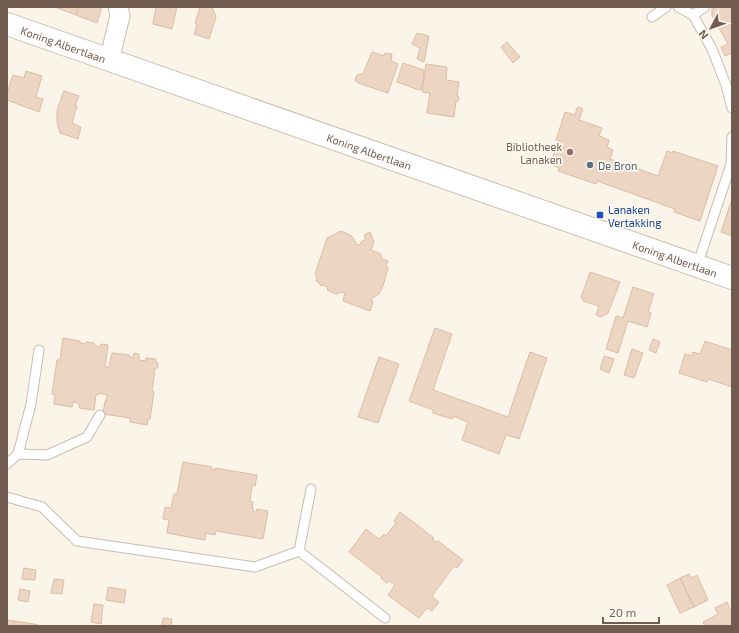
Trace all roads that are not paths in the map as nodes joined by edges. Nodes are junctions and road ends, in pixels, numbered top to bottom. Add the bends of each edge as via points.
1 (118, 7) edge
2 (666, 7) edge
3 (678, 7) edge
4 (705, 7) edge
5 (693, 15) junction
6 (652, 17) dead end
7 (7, 24) edge
8 (109, 61) junction
9 (732, 108) edge
10 (732, 137) edge
11 (697, 266) junction
12 (732, 278) edge
13 (39, 350) dead end
14 (100, 415) dead end
15 (18, 454) junction
16 (7, 464) edge
17 (311, 489) dead end
18 (7, 497) edge
19 (299, 551) junction
20 (385, 618) dead end

1 - 8 street via 120,16
2 - 6 lane
3 - 5 lane
4 - 5 lane
5 - 9 lane via 712,49
7 - 8 street, Koning Albertlaan
8 - 11 street, Koning Albertlaan
10 - 11 lane via 731,164
11 - 12 street, Koning Albertlaan
13 - 15 lane via 31,404
14 - 15 lane via 87,437 47,455
15 - 16 lane
17 - 19 lane
18 - 19 lane via 42,507 77,540 255,567
19 - 20 lane

